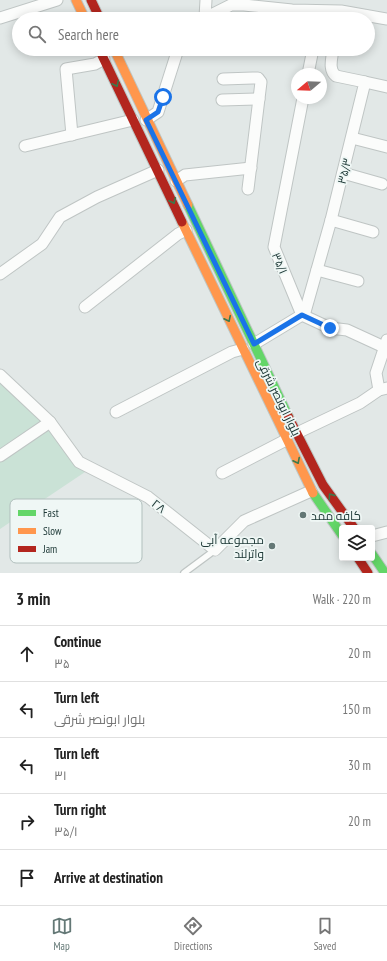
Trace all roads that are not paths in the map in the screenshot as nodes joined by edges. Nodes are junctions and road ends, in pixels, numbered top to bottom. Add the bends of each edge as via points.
1 (57, 0) edge
2 (76, 0) edge
3 (91, 0) edge
4 (206, 0) edge
5 (244, 2) edge
6 (293, 5) edge
7 (342, 6) edge
8 (19, 12) edge
9 (82, 12) edge
10 (97, 12) edge
11 (205, 12) edge
12 (216, 12) edge
13 (313, 12) edge
14 (328, 12) edge
15 (363, 12) edge
16 (12, 14) edge
17 (375, 16) edge
18 (0, 18) edge
19 (387, 19) edge
20 (101, 56) edge
21 (103, 56) edge
22 (117, 56) edge
23 (176, 56) edge
24 (312, 56) edge
25 (332, 56) edge
26 (309, 68) edge
27 (223, 79) dead end
28 (366, 82) junction
29 (387, 87) edge
30 (259, 99) junction
31 (222, 100) dead end
32 (302, 104) edge
33 (133, 120) junction
34 (146, 120) junction
35 (72, 134) junction
36 (352, 138) junction
37 (25, 146) dead end
38 (387, 147) edge
39 (250, 168) junction
40 (158, 170) junction
41 (343, 173) junction
42 (176, 181) junction
43 (382, 184) dead end
44 (248, 189) dead end
45 (331, 220) junction
46 (186, 230) junction
47 (372, 232) dead end
48 (317, 270) junction
49 (0, 274) edge
50 (358, 281) dead end
51 (86, 307) dead end
52 (302, 315) junction
53 (254, 344) junction
54 (386, 344) edge
55 (243, 349) junction
56 (0, 375) edge
57 (383, 389) edge
58 (116, 412) dead end
59 (50, 422) junction
60 (297, 433) junction
61 (286, 440) junction
62 (0, 456) edge
63 (222, 473) dead end
64 (311, 490) junction
65 (352, 525) edge
66 (339, 531) edge
67 (387, 532) edge
68 (375, 535) edge
69 (215, 550) junction
70 (375, 558) edge
71 (360, 561) edge
72 (184, 573) edge
73 (368, 573) edge
74 (385, 573) edge

1 - 8 street
2 - 9 main road
3 - 10 main road
4 - 11 street
5 - 6 street
5 - 12 street
6 - 13 street
7 - 14 street
7 - 15 street
16 - 18 street
17 - 19 street
20 - 35 street via 95,64 66,69
21 -> 33 main road, بلوار ابونصر شرقی
22 - 34 main road, بلوار ابونصر شرقی
23 - 34 street via 158,112
24 - 26 street
25 - 28 street via 332,73
27 - 30 street via 258,78 261,82
28 - 29 street
28 - 36 street, ۳۵/۳
30 - 31 street
30 - 39 street
32 - 52 street, ۳۵/۱ via 274,247
33 - 35 street
33 - 40 main road, بلوار ابونصر شرقی
34 - 42 main road, بلوار ابونصر شرقی
35 - 37 street
36 - 38 street
36 - 41 street, ۳۵/۳
39 - 42 street via 185,176
39 - 44 street
40 -> 46 main road, بلوار ابونصر شرقی
40 - 49 street via 97,197 60,217 42,244
41 - 43 street
41 - 45 street, ۳۵/۳
42 - 53 main road, بلوار ابونصر شرقی
45 - 47 street
45 - 48 street, ۳۵/۳
46 - 51 street
46 -> 55 main road, بلوار ابونصر شرقی
48 - 50 street
48 - 52 street, ۳۵/۳
52 - 53 street
52 - 54 street via 330,328 347,330
53 - 60 main road, بلوار ابونصر شرقی
54 - 57 street via 376,373
55 - 58 street
55 - 61 main road, بلوار ابونصر شرقی
56 - 59 street, ۲۸
57 - 60 street
59 - 62 street
59 - 69 street, ۲۸ via 79,462 148,498
65 -> 60 main road, بلوار ابونصر شرقی via 324,485
61 - 63 street
61 -> 64 main road, بلوار ابونصر شرقی
64 - 66 main road, بلوار ابونصر شرقی
64 - 69 street via 244,521
67 - 68 street
69 - 72 lane
70 - 74 main road
71 - 73 main road

